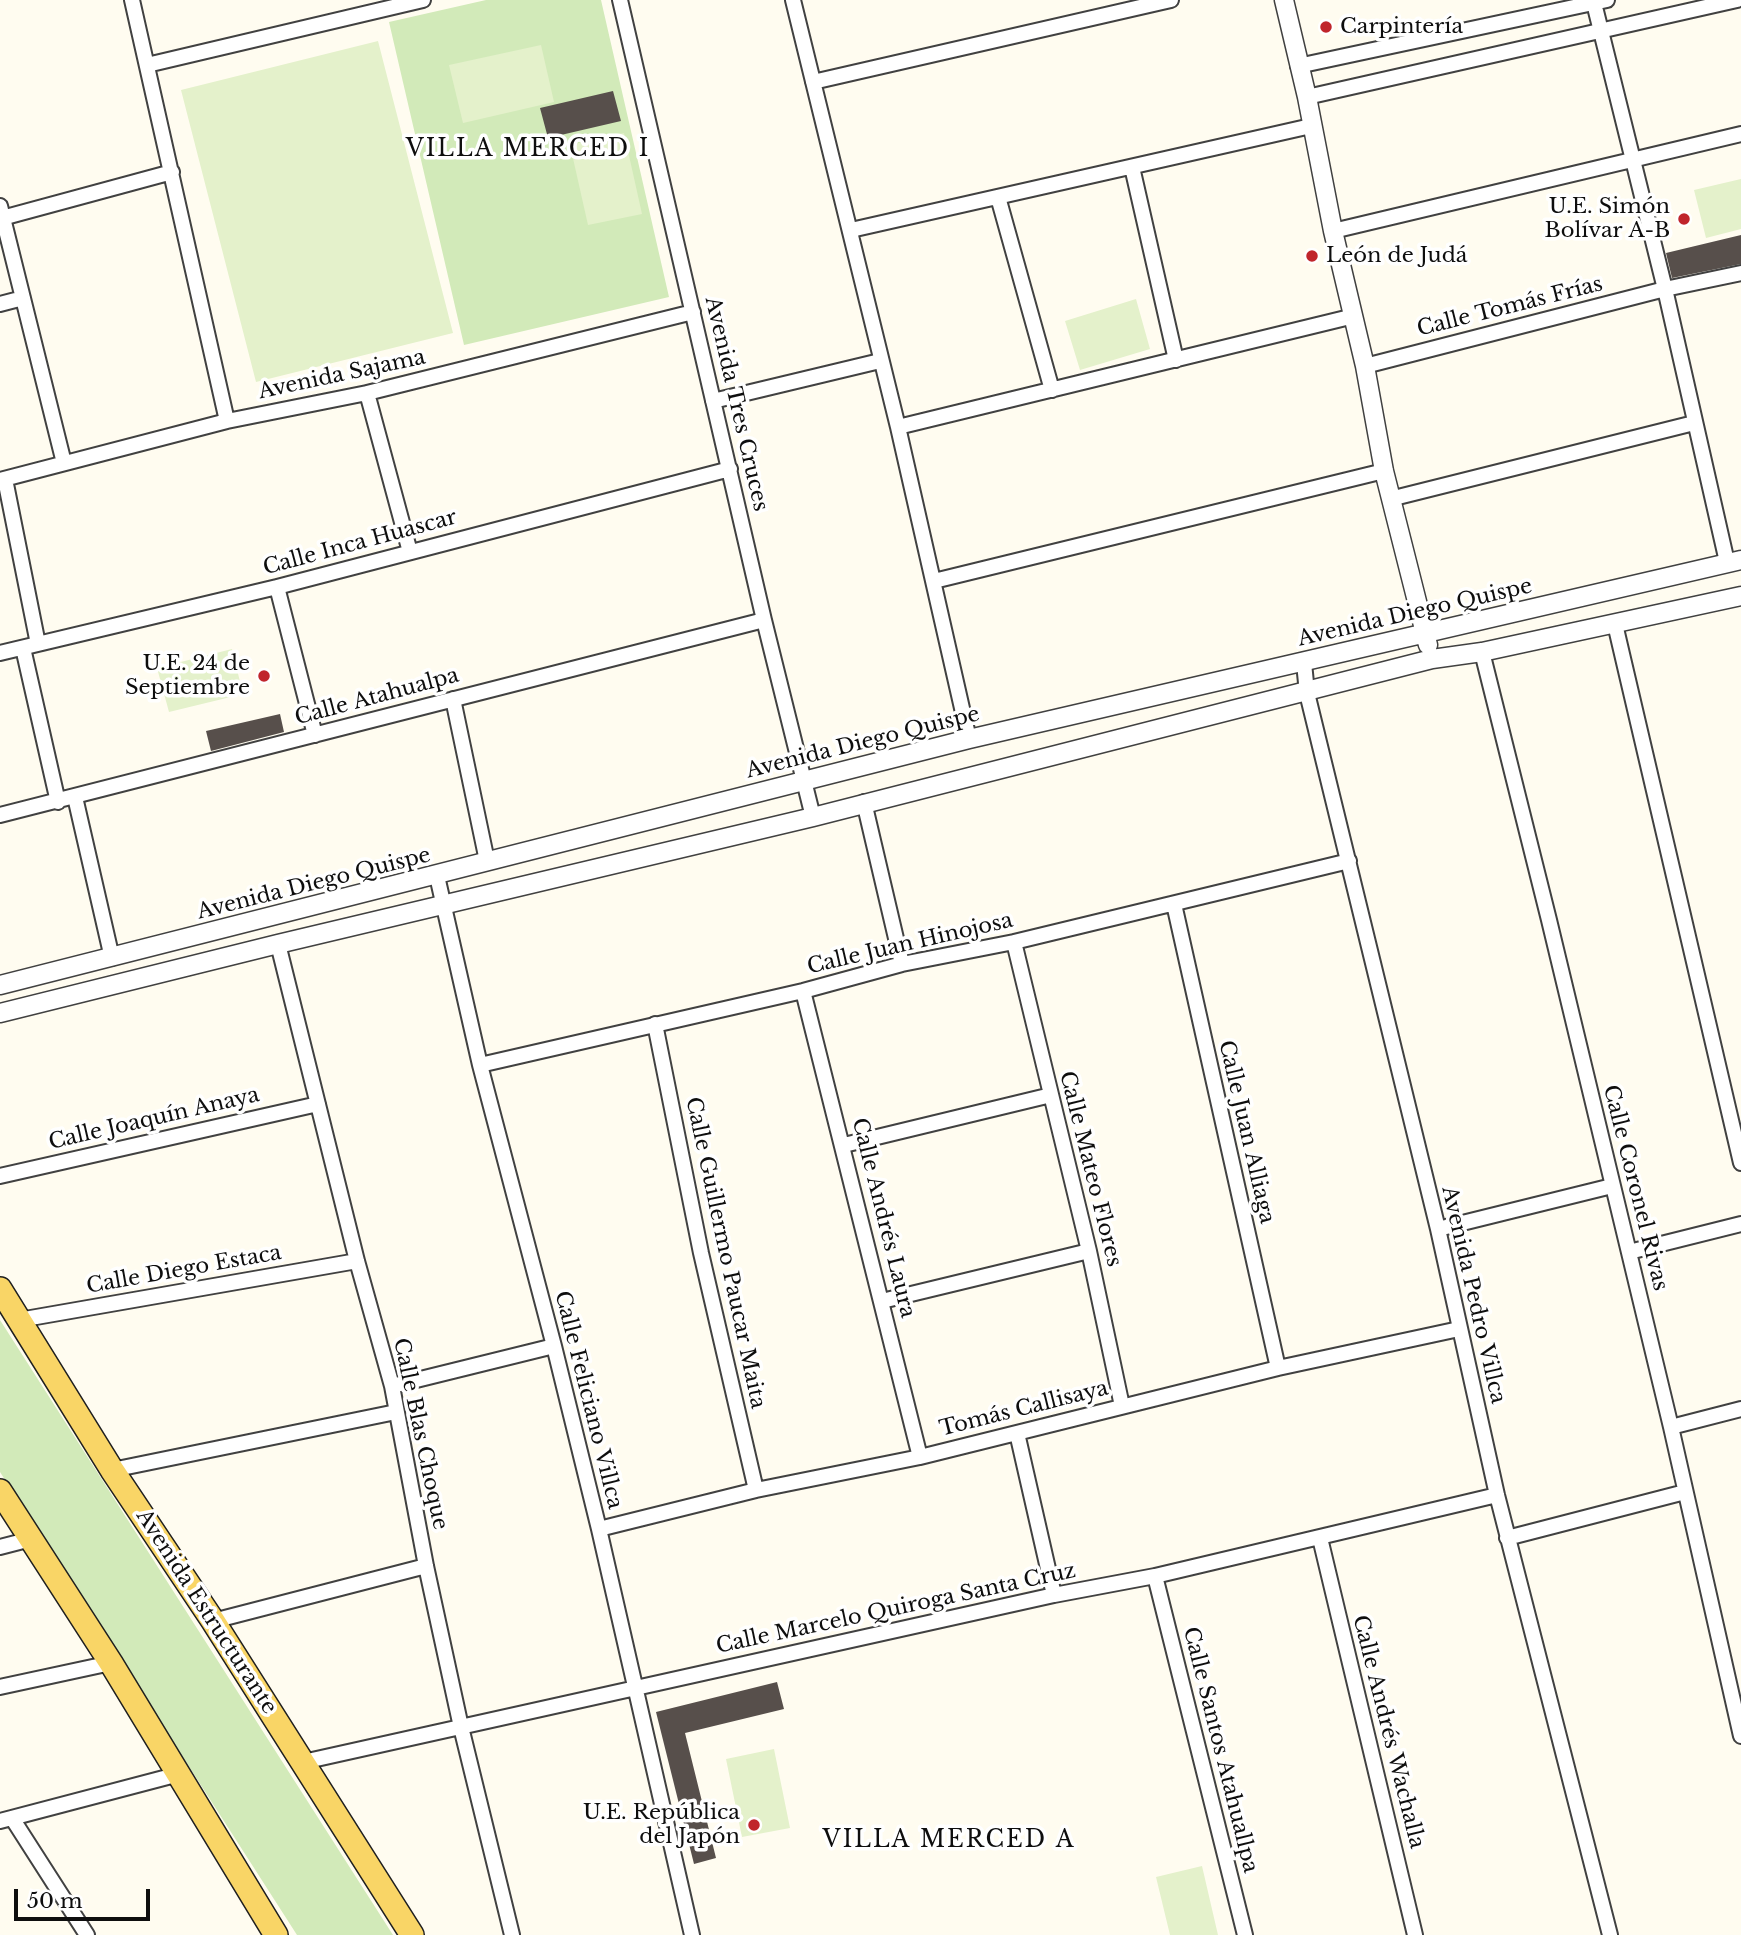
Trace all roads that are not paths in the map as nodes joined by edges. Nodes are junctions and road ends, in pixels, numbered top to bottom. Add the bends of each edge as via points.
1 (132, 0) edge
2 (423, 0) edge
3 (620, 0) edge
4 (793, 0) edge
5 (1171, 0) edge
6 (1284, 0) edge
7 (1737, 0) edge
8 (1600, 1) edge
9 (1602, 31) junction
10 (146, 65) junction
11 (1298, 66) junction
12 (813, 82) junction
13 (1307, 97) junction
14 (1311, 126) junction
15 (1741, 134) edge
16 (1634, 159) junction
17 (1132, 167) junction
18 (172, 172) junction
19 (998, 197) junction
20 (1, 212) edge
21 (851, 230) junction
22 (1333, 231) junction
23 (1741, 273) edge
24 (1665, 289) junction
25 (23, 298) junction
26 (0, 304) edge
27 (693, 312) junction
28 (1354, 316) junction
29 (1176, 360) junction
30 (880, 361) junction
31 (1365, 366) junction
32 (1052, 390) junction
33 (367, 393) junction
34 (713, 401) junction
35 (227, 421) junction
36 (1694, 423) junction
37 (898, 427) junction
38 (64, 463) junction
39 (730, 469) junction
40 (1384, 471) junction
41 (2, 479) edge
42 (1390, 499) junction
43 (410, 552) junction
44 (1734, 561) edge
45 (934, 581) junction
46 (276, 587) junction
47 (1741, 596) edge
48 (764, 620) junction
49 (1615, 624) junction
50 (1425, 634) junction
51 (38, 644) junction
52 (23, 648) junction
53 (0, 653) edge
54 (1482, 653) junction
55 (1432, 659) junction
56 (1304, 663) junction
57 (1307, 693) junction
58 (453, 699) junction
59 (315, 735) junction
60 (969, 739) junction
61 (803, 781) junction
62 (75, 797) junction
63 (58, 802) junction
64 (864, 802) junction
65 (0, 815) edge
66 (813, 817) junction
67 (487, 861) junction
68 (1349, 861) junction
69 (437, 876) junction
70 (443, 904) junction
71 (1174, 904) junction
72 (1014, 942) junction
73 (278, 944) junction
74 (112, 958) junction
75 (902, 964) junction
76 (0, 985) edge
77 (803, 990) junction
78 (0, 1013) edge
79 (655, 1024) junction
80 (480, 1065) junction
81 (1051, 1095) junction
82 (318, 1104) junction
83 (844, 1145) junction
84 (1740, 1157) edge
85 (0, 1176) edge
86 (1612, 1186) junction
87 (1741, 1224) edge
88 (1438, 1229) junction
89 (1089, 1251) junction
90 (1629, 1252) junction
91 (357, 1261) junction
92 (0, 1289) edge
93 (883, 1301) junction
94 (19, 1320) junction
95 (1459, 1329) junction
96 (554, 1346) junction
97 (1278, 1368) junction
98 (392, 1386) junction
99 (1122, 1406) junction
100 (1741, 1409) edge
101 (396, 1412) junction
102 (1671, 1427) junction
103 (1017, 1433) junction
104 (920, 1457) junction
105 (112, 1470) junction
106 (756, 1490) junction
107 (0, 1491) edge
108 (1685, 1492) junction
109 (1497, 1495) junction
110 (599, 1530) junction
111 (1320, 1538) junction
112 (1507, 1538) junction
113 (31, 1539) junction
114 (0, 1547) edge
115 (426, 1566) junction
116 (1155, 1576) junction
117 (1054, 1595) junction
118 (213, 1621) junction
119 (111, 1663) junction
120 (0, 1686) edge
121 (635, 1688) junction
122 (461, 1727) junction
123 (1741, 1735) edge
124 (303, 1762) junction
125 (179, 1774) junction
126 (6, 1819) edge
127 (86, 1935) edge
128 (276, 1935) edge
129 (412, 1935) edge
130 (512, 1935) edge
131 (692, 1935) edge
132 (1245, 1935) edge
133 (1415, 1935) edge
134 (1610, 1935) edge

1 - 10 street
2 - 10 street
3 - 27 street, Avenida Tres Cruces
4 - 12 street
5 - 12 street
6 - 11 street
7 - 9 street
8 - 9 street
8 - 11 street
9 - 13 street
9 - 16 street
10 - 18 street
11 - 13 street
12 - 21 street
13 - 14 street
14 - 17 street
14 - 22 street
15 - 16 street
16 - 22 street
16 - 24 street
17 - 19 street
17 - 29 street
18 - 20 street
18 - 35 street
19 - 21 street
19 - 32 street
20 - 25 street
21 - 30 street
22 - 28 street
23 - 24 street, Calle Tomás Frías
24 - 31 street, Calle Tomás Frías
24 - 36 street
25 - 26 street
25 - 38 street
27 - 33 street, Avenida Sajama
27 - 34 street, Avenida Tres Cruces
28 - 29 street
28 - 31 street
29 - 32 street
30 - 34 street
30 - 37 street
31 - 40 street
32 - 37 street
33 - 35 street, Avenida Sajama
33 - 43 street
34 - 39 street, Avenida Tres Cruces
35 - 38 street, Avenida Sajama
36 - 42 street
36 - 44 street
37 - 45 street
38 - 41 street, Avenida Sajama
39 - 43 street, Calle Inca Huascar
39 - 48 street, Avenida Tres Cruces
40 - 42 street
40 - 45 street
41 - 51 street
42 - 50 street
43 - 46 street, Calle Inca Huascar
44 - 50 street, Avenida Diego Quispe
45 - 60 street
46 - 51 street, Calle Inca Huascar
46 - 59 street
47 - 49 street
48 - 58 street, Calle Atahualpa
48 - 61 street, Avenida Tres Cruces
49 - 54 street
49 - 84 street
50 - 55 street
50 - 56 street, Avenida Diego Quispe
51 - 52 street, Calle Inca Huascar
52 - 53 street, Calle Inca Huascar
52 - 63 street
54 - 55 street
54 - 86 street, Calle Coronel Rivas
55 - 57 street
56 - 57 street, Avenida Pedro Villca
56 - 60 street, Avenida Diego Quispe
57 - 64 street
57 - 68 street, Avenida Pedro Villca
58 - 59 street, Calle Atahualpa
58 - 67 street
59 - 62 street, Calle Atahualpa
60 - 61 street, Avenida Diego Quispe
61 - 66 street, Avenida Tres Cruces
61 - 67 street, Avenida Diego Quispe
62 - 63 street, Calle Atahualpa
62 - 74 street
63 - 65 street, Calle Atahualpa
64 - 66 street
64 - 75 street
66 - 70 street
67 - 69 street, Avenida Diego Quispe
68 - 71 street, Calle Juan Hinojosa
68 - 88 street, Avenida Pedro Villca
69 - 70 street, Calle Feliciano Villca
69 - 74 street, Avenida Diego Quispe
70 - 73 street
70 - 80 street, Calle Feliciano Villca
71 - 72 street, Calle Juan Hinojosa
71 - 97 street, Calle Juan Alliaga
72 - 75 street, Calle Juan Hinojosa
72 - 81 street, Calle Mateo Flores
73 - 78 street
73 - 82 street, Calle Blas Choque
74 - 76 street, Avenida Diego Quispe
75 - 77 street, Calle Juan Hinojosa
77 - 79 street, Calle Juan Hinojosa
77 - 83 street, Calle Andrés Laura
79 - 80 street, Calle Juan Hinojosa
79 - 106 street, Calle Guillermo Paucar Maita via 701,1253
80 - 96 street, Calle Feliciano Villca
81 - 83 street
81 - 89 street, Calle Mateo Flores
82 - 85 street, Calle Joaquín Anaya
82 - 91 street, Calle Blas Choque
83 - 93 street, Calle Andrés Laura
86 - 88 street
86 - 90 street, Calle Coronel Rivas
87 - 90 street
88 - 95 street, Avenida Pedro Villca
89 - 93 street
89 - 99 street, Calle Mateo Flores
90 - 102 street, Calle Coronel Rivas
91 - 94 street, Calle Diego Estaca
91 - 98 street, Calle Blas Choque
92 - 94 main road, Avenida Estructurante
93 - 104 street, Calle Andrés Laura
94 - 105 main road, Avenida Estructurante
95 - 97 street, Tomás Callisaya
95 - 109 street, Avenida Pedro Villca
96 - 98 street
96 - 110 street, Calle Feliciano Villca
97 - 99 street, Tomás Callisaya
98 - 101 street, Calle Blas Choque
99 - 103 street, Tomás Callisaya
100 - 102 street
101 - 105 street
101 - 115 street, Calle Blas Choque
102 - 108 street, Calle Coronel Rivas
103 - 104 street, Tomás Callisaya
103 - 117 street
104 - 106 street, Tomás Callisaya
105 - 118 main road, Avenida Estructurante
106 - 110 street, Tomás Callisaya
107 - 113 main road
108 - 112 street
108 - 123 street, Calle Coronel Rivas
109 - 111 street, Calle Marcelo Quiroga Santa Cruz
109 - 112 street, Avenida Pedro Villca
110 - 121 street, Calle Feliciano Villca
111 - 116 street, Calle Marcelo Quiroga Santa Cruz
111 - 133 street, Calle Andrés Wachalla
112 - 134 street, Avenida Pedro Villca
113 - 114 street
113 - 119 main road
115 - 118 street
115 - 122 street, Calle Blas Choque
116 - 117 street, Calle Marcelo Quiroga Santa Cruz
116 - 132 street, Calle Santos Atahuallpa
117 - 121 street, Calle Marcelo Quiroga Santa Cruz
118 - 124 main road, Avenida Estructurante
119 - 120 street
119 - 125 main road
121 - 122 street, Calle Marcelo Quiroga Santa Cruz
121 - 131 street, Calle Feliciano Villca
122 - 124 street, Calle Marcelo Quiroga Santa Cruz
122 - 130 street, Calle Blas Choque
124 - 129 main road, Avenida Estructurante
125 - 126 street
125 - 128 main road
126 - 127 street

